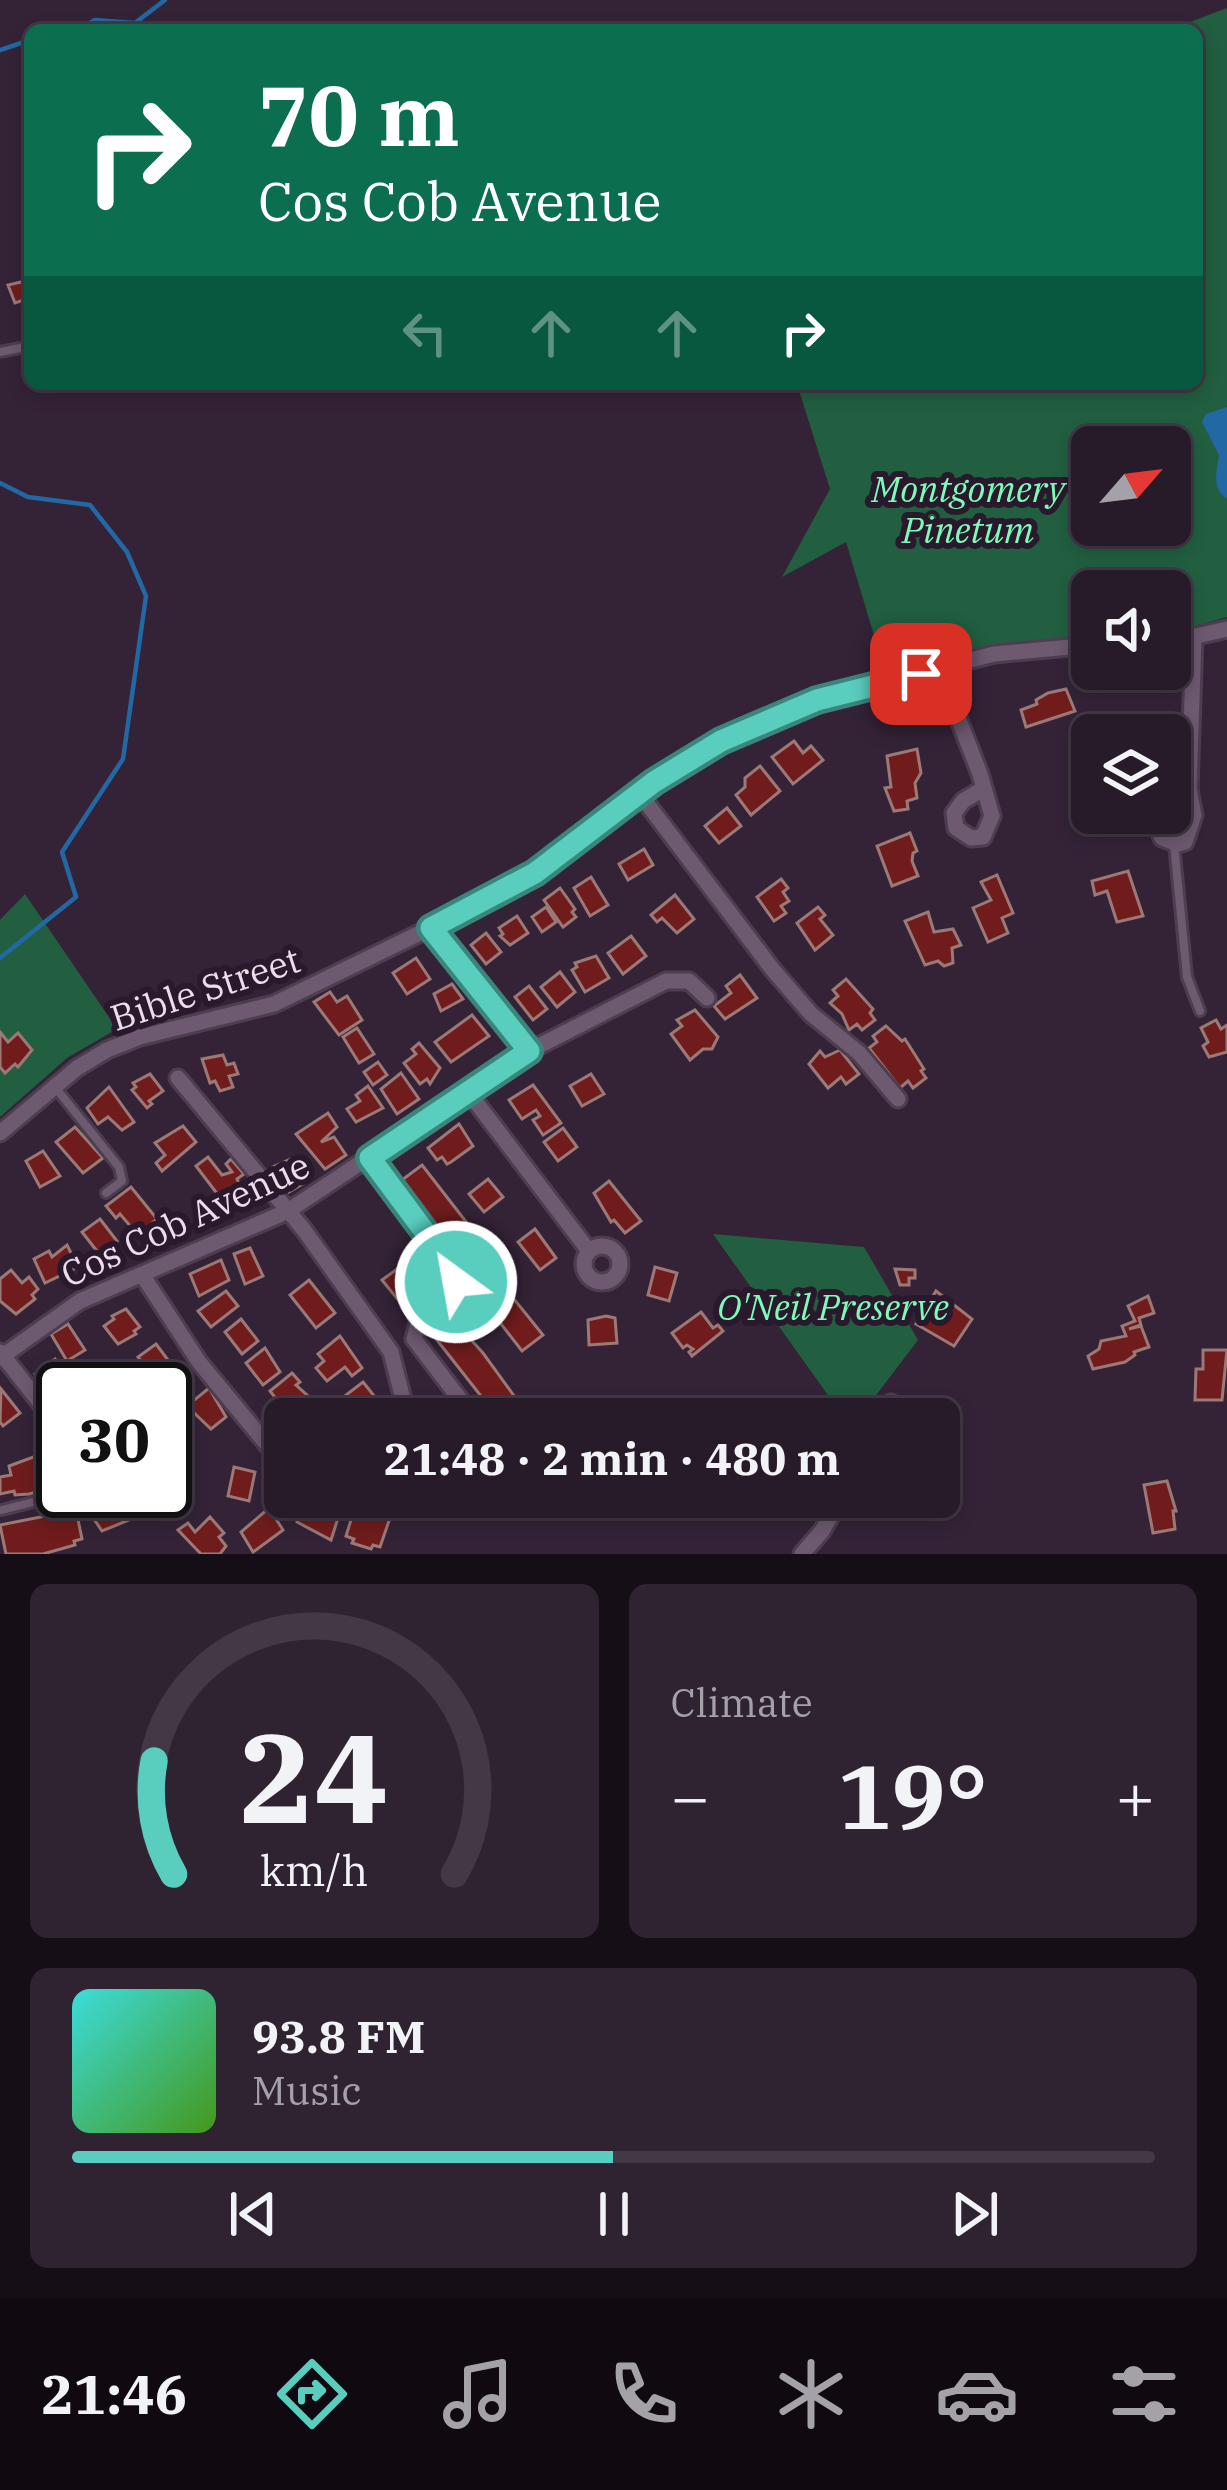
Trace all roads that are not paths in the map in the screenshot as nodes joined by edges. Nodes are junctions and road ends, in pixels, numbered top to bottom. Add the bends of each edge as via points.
1 (1227, 629) edge
2 (1191, 638) edge
3 (1194, 638) junction
4 (1071, 647) edge
5 (939, 669) junction
6 (1191, 729) edge
7 (982, 790) dead end
8 (638, 793) junction
9 (1162, 834) edge
10 (1189, 834) edge
11 (1174, 843) junction
12 (431, 928) junction
13 (707, 998) dead end
14 (1200, 1011) dead end
15 (529, 1051) junction
16 (178, 1078) dead end
17 (54, 1086) junction
18 (469, 1094) junction
19 (898, 1100) dead end
20 (0, 1133) edge
21 (370, 1158) junction
22 (106, 1192) dead end
23 (288, 1211) junction
24 (589, 1251) dead end
25 (143, 1276) junction
26 (1, 1355) edge
27 (36, 1398) edge
28 (402, 1398) edge
29 (459, 1398) edge
30 (264, 1440) edge
31 (36, 1501) edge
32 (2, 1510) edge
33 (830, 1518) edge
34 (802, 1554) edge

1 - 3 street
2 - 3 street
3 - 6 street
4 - 5 street, Bible Street
5 - 7 street
5 - 8 street, Bible Street via 776,714
8 - 12 street, Bible Street via 535,873
8 - 19 street via 811,1015 859,1053
9 - 11 street
10 - 11 street
11 - 14 lane via 1187,977
12 - 15 street
12 - 17 street, Bible Street via 274,1004 106,1050
13 - 15 street, Cos Cob Avenue via 689,981 666,981
15 - 18 street, Cos Cob Avenue
16 - 23 street
17 - 20 street, Bible Street
17 - 22 lane via 118,1167 122,1180
18 - 21 street, Cos Cob Avenue
18 - 24 street
21 - 23 street, Cos Cob Avenue
21 - 29 street via 457,1275 422,1306 414,1339
23 - 25 street, Cos Cob Avenue
23 - 28 street via 392,1352
25 - 26 street, Cos Cob Avenue via 60,1312
25 - 30 street
26 - 27 street
31 - 32 lane
33 - 34 street

